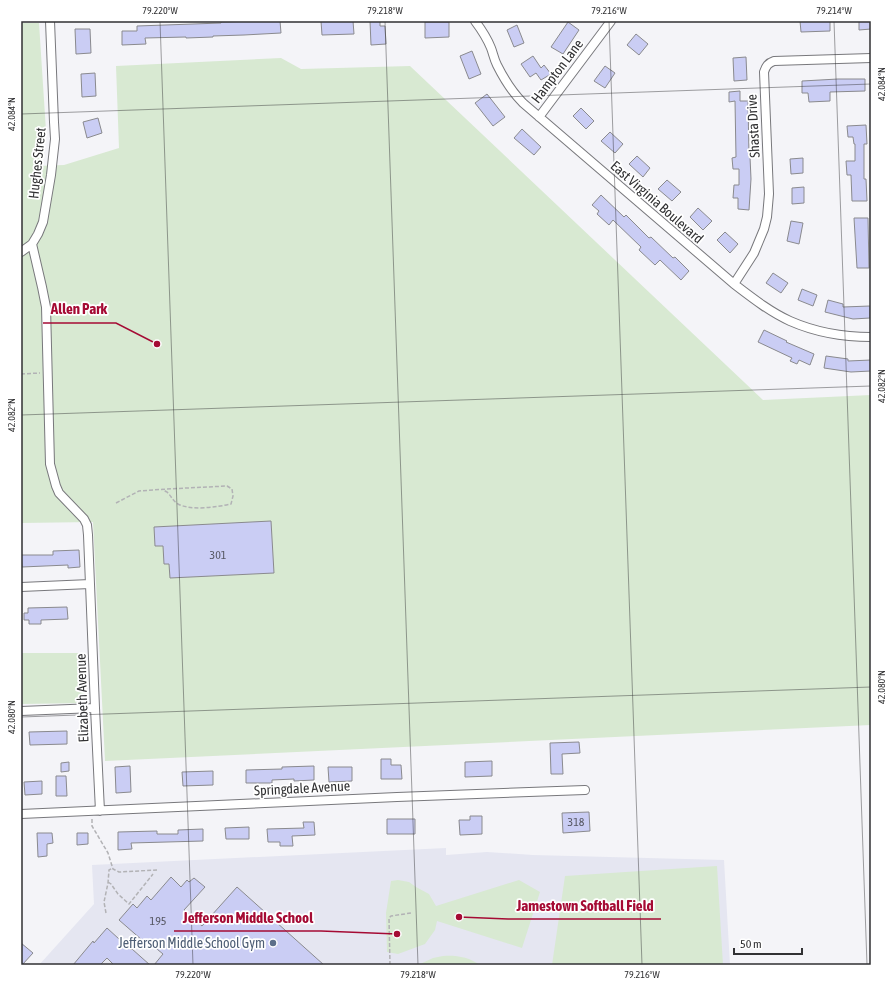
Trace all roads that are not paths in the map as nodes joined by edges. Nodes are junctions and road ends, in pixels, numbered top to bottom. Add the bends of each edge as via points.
1 (50, 21) edge
2 (475, 21) edge
3 (611, 21) edge
4 (871, 58) edge
5 (539, 117) junction
6 (32, 244) junction
7 (21, 252) edge
8 (734, 284) junction
9 (871, 337) edge
10 (90, 584) junction
11 (21, 587) edge
12 (95, 708) junction
13 (21, 711) edge
14 (585, 790) dead end
15 (100, 811) junction
16 (21, 814) edge

1 - 6 street, Hughes Street via 55,140 43,222
2 - 5 street, East Virginia Boulevard via 513,93
3 - 5 street, Hampton Lane
4 - 8 street, Shasta Drive via 774,61 765,67 769,194 767,217 754,253
5 - 8 street, East Virginia Boulevard
6 - 7 street
6 - 10 street, Elizabeth Avenue via 46,307 50,464 59,493 87,525
8 - 9 street, East Virginia Boulevard via 790,321 841,335
10 - 11 street
10 - 12 street, Elizabeth Avenue
12 - 13 street
12 - 15 street, Elizabeth Avenue
14 - 15 street, Springdale Avenue
15 - 16 street, Springdale Avenue

